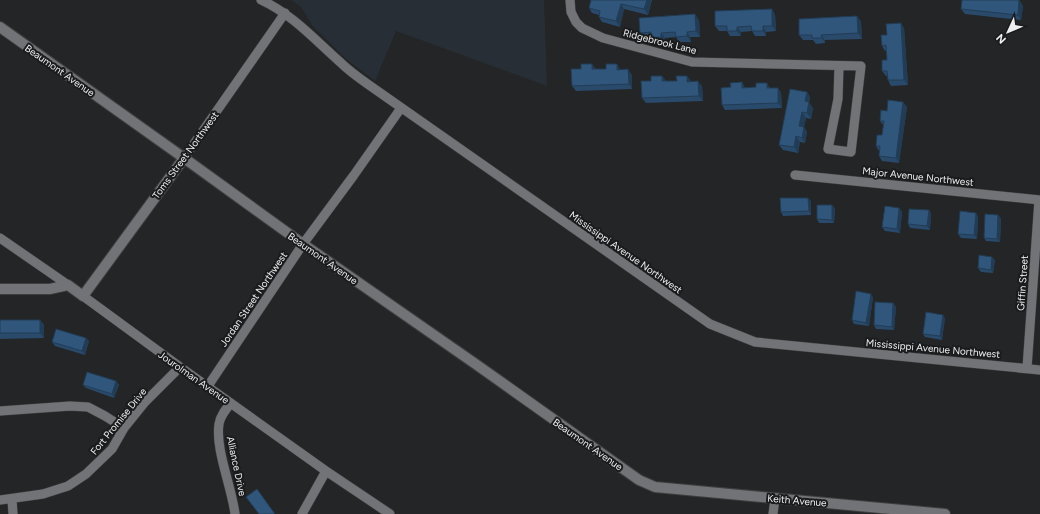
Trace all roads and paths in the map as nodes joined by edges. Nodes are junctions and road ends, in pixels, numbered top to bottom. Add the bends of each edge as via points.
1 (261, 0) edge
2 (570, 0) edge
3 (285, 13) junction
4 (0, 27) edge
5 (839, 66) junction
6 (401, 108) junction
7 (184, 158) junction
8 (795, 175) dead end
9 (1040, 200) edge
10 (0, 238) edge
11 (303, 244) junction
12 (68, 285) junction
13 (0, 289) edge
14 (83, 296) junction
15 (180, 367) junction
16 (1027, 368) junction
17 (1040, 370) edge
18 (208, 386) junction
19 (231, 403) junction
20 (0, 411) edge
21 (124, 428) junction
22 (326, 471) junction
23 (649, 484) joint
24 (775, 498) junction
25 (12, 499) junction
26 (0, 500) edge
27 (13, 514) edge
28 (235, 514) edge
29 (302, 514) edge
30 (390, 514) edge
31 (773, 514) edge
32 (945, 514) edge

1 - 3 street, Mississippi Avenue Northwest
2 - 5 street, Ridgebrook Lane via 571,12 582,28 603,38 692,62
3 - 6 street, Mississippi Avenue Northwest via 341,63
3 - 7 street, Toms Street Northwest
4 - 7 street, Beaumont Avenue
5 - 5 street, Ridgebrook Lane via 838,99 828,149 851,152 861,66
6 - 11 street, Jordan Street Northwest
6 - 16 street, Mississippi Avenue Northwest via 710,324 755,342
7 - 11 street, Beaumont Avenue
7 - 14 street, Toms Street Northwest
8 - 9 street, Major Avenue Northwest
9 - 16 street, Giffin Street
10 - 12 street, Jourolman Avenue
11 - 18 street, Jordan Street Northwest
11 - 23 street, Beaumont Avenue via 638,480
12 - 13 street via 50,289
12 - 14 street, Jourolman Avenue
14 - 15 street, Jourolman Avenue
15 - 18 street, Jourolman Avenue
15 - 21 street, Fort Promise Drive via 145,402
16 - 17 street, Mississippi Avenue Northwest
18 - 19 street, Jourolman Avenue
19 - 22 street, Jourolman Avenue
19 - 28 street, Alliance Drive via 219,424 219,446 234,501
20 - 21 street via 70,406 88,408
21 - 25 street, Fort Promise Drive via 112,449 86,474 68,486 43,494
22 - 29 street
22 - 30 street, Jourolman Avenue
23 - 24 street, Keith Avenue via 655,487
24 - 31 street
24 - 32 street, Keith Avenue
25 - 26 street, Fort Promise Drive
25 - 27 street

